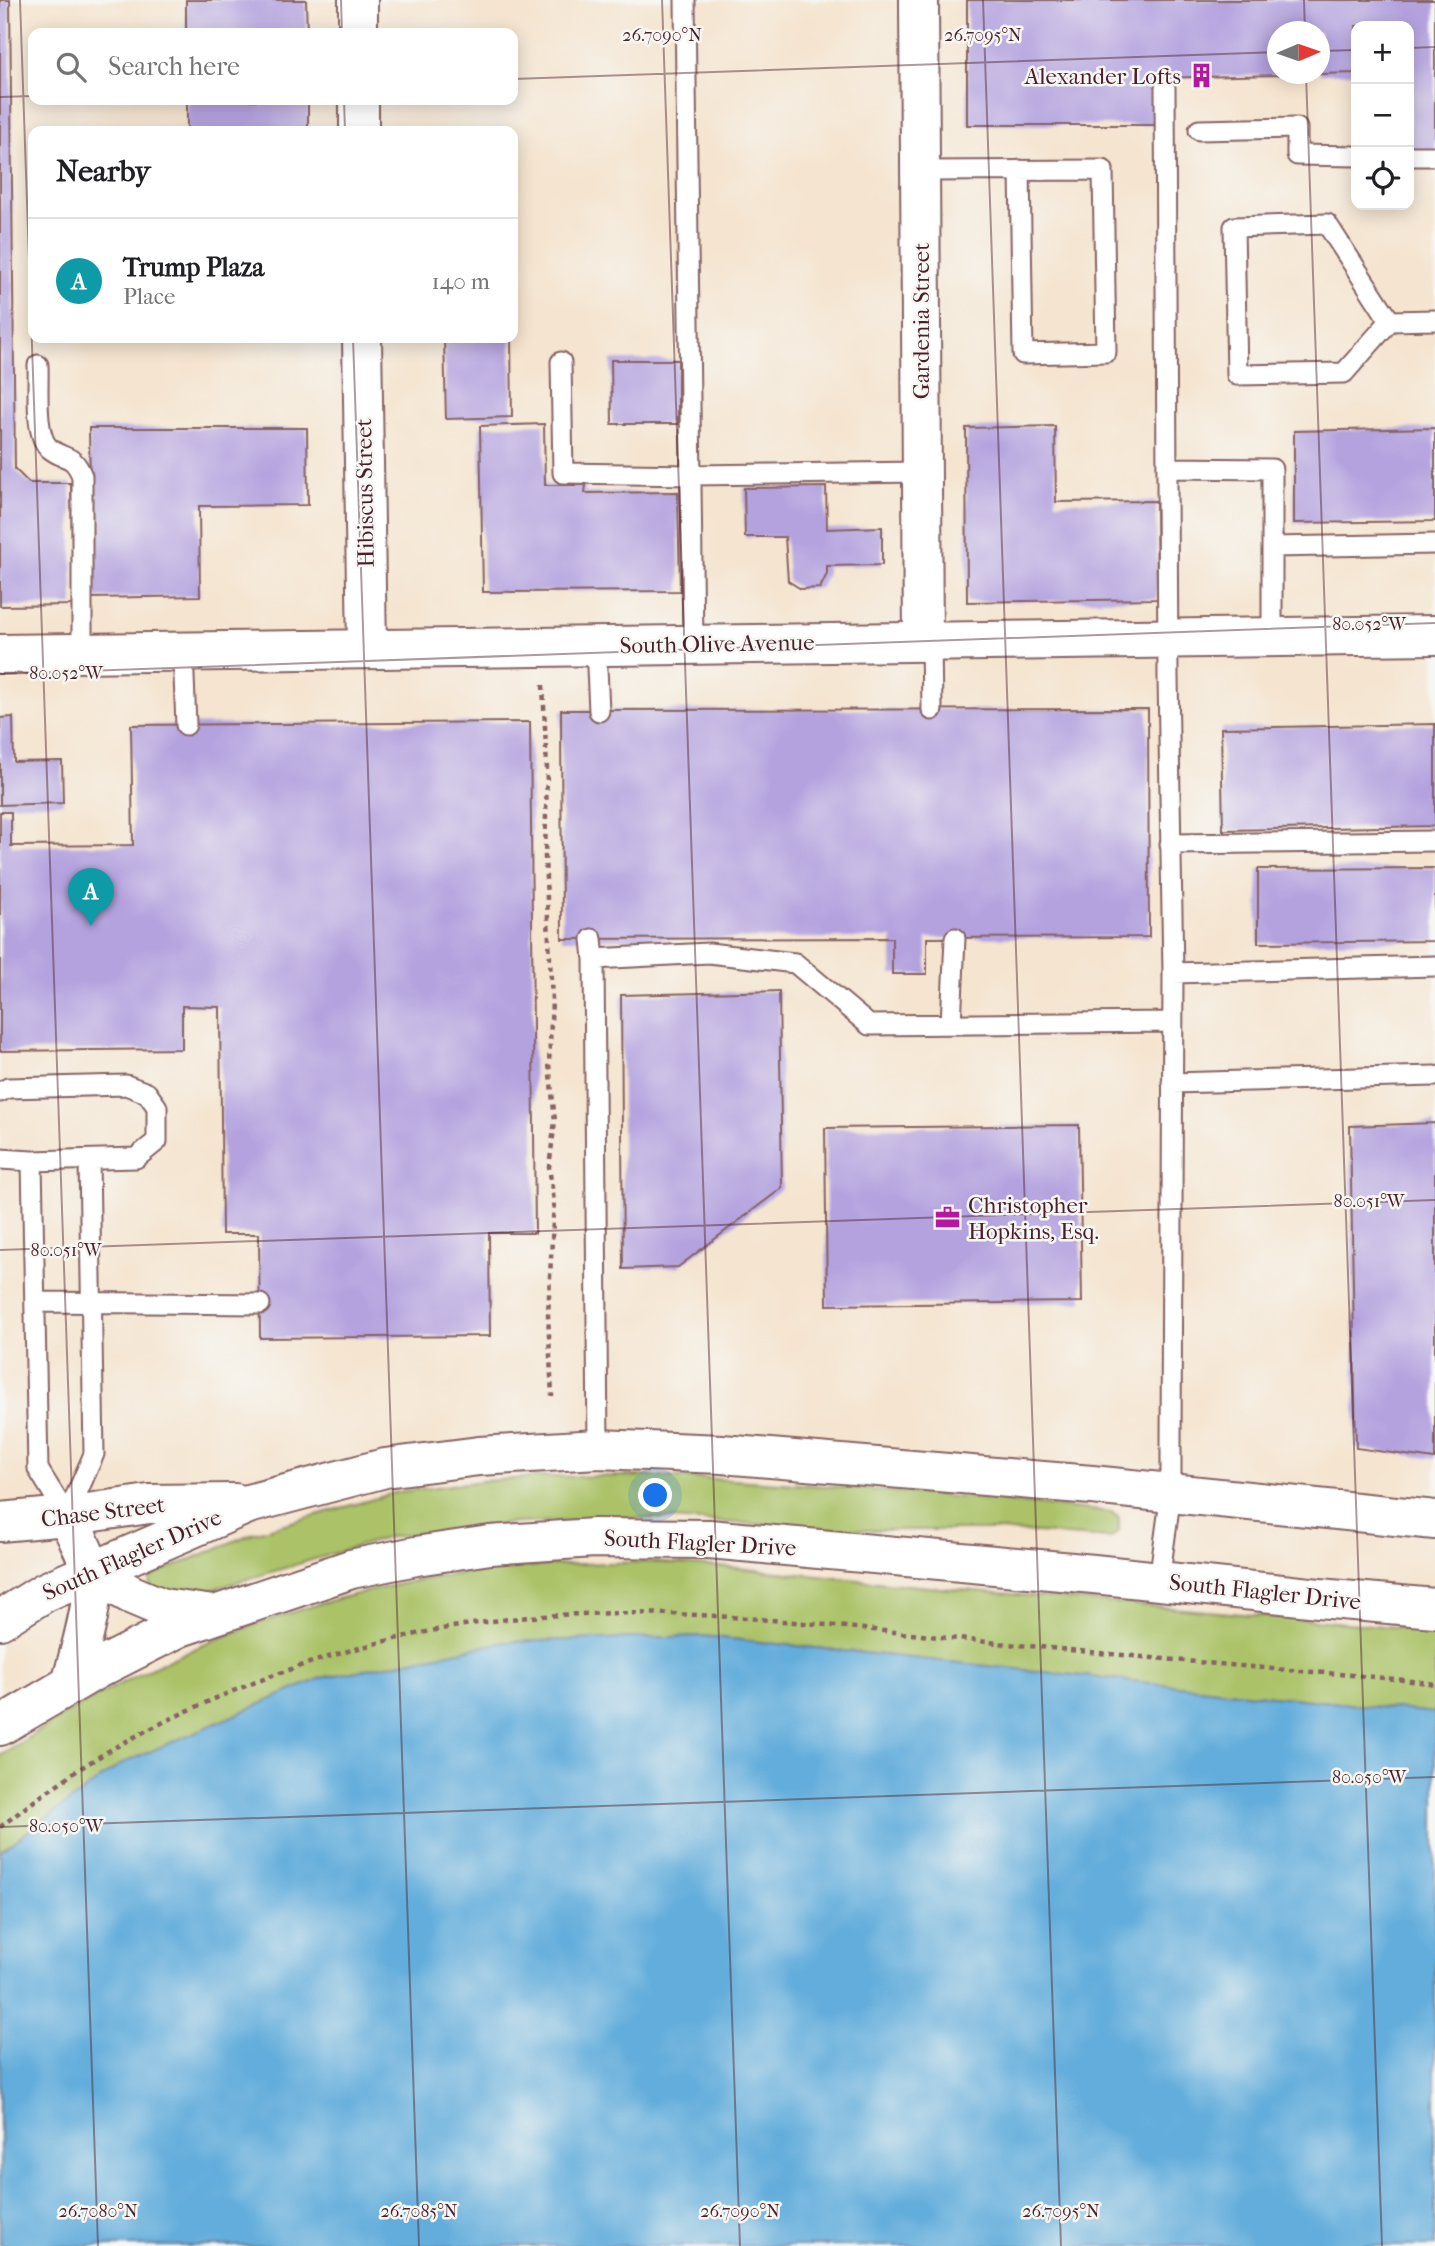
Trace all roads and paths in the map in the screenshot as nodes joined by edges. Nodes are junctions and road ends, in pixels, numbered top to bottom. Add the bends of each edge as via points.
1 (358, 0) edge
2 (685, 0) edge
3 (919, 0) edge
4 (358, 28) edge
5 (1165, 87) dead end
6 (359, 105) edge
7 (359, 126) edge
8 (1199, 130) dead end
9 (1351, 156) edge
10 (1414, 156) edge
11 (1435, 156) edge
12 (1020, 170) junction
13 (919, 171) junction
14 (1435, 320) edge
15 (1390, 321) junction
16 (362, 343) edge
17 (561, 362) dead end
18 (38, 365) dead end
19 (1167, 468) junction
20 (922, 472) junction
21 (691, 475) junction
22 (1435, 544) edge
23 (1272, 547) junction
24 (1435, 635) edge
25 (1168, 638) junction
26 (1272, 638) junction
27 (927, 642) junction
28 (693, 645) junction
29 (596, 646) junction
30 (367, 649) junction
31 (183, 652) junction
32 (82, 653) junction
33 (0, 654) edge
34 (542, 675) dead end
35 (932, 710) dead end
36 (599, 711) dead end
37 (186, 725) dead end
38 (1435, 841) edge
39 (1170, 844) junction
40 (955, 938) dead end
41 (592, 939) dead end
42 (594, 959) junction
43 (1435, 966) edge
44 (1173, 973) junction
45 (1172, 1022) junction
46 (951, 1024) junction
47 (1435, 1076) edge
48 (1172, 1083) junction
49 (0, 1093) edge
50 (0, 1159) edge
51 (89, 1160) junction
52 (32, 1161) junction
53 (35, 1303) junction
54 (91, 1303) junction
55 (260, 1304) dead end
56 (552, 1396) dead end
57 (598, 1449) junction
58 (1171, 1493) junction
59 (248, 1504) junction
60 (67, 1516) junction
61 (1435, 1520) edge
62 (0, 1522) edge
63 (91, 1572) junction
64 (1159, 1581) junction
65 (1435, 1608) edge
66 (214, 1615) junction
67 (0, 1620) edge
68 (71, 1684) junction
69 (1435, 1684) edge
70 (0, 1726) edge
71 (0, 1827) edge

1 - 4 street
2 - 21 lane
3 - 13 street, Gardenia Street
5 - 19 lane
6 - 7 street
8 - 9 lane via 1297,128 1297,155
10 - 11 lane
12 - 12 lane via 1103,170 1105,352 1023,354
12 - 13 lane
13 - 20 street, Gardenia Street
14 - 15 lane
15 - 15 lane via 1344,373 1237,375 1234,227 1327,223
16 - 30 street, Hibiscus Street
17 - 21 lane via 563,473
18 - 32 lane via 40,432 47,446 76,461 82,476
19 - 23 lane via 1272,469
19 - 25 lane
20 - 21 lane
20 - 27 street, Gardenia Street
21 - 28 lane
22 - 23 lane
23 - 26 lane
24 - 26 street, South Olive Avenue
25 - 26 street, South Olive Avenue
25 - 27 street, South Olive Avenue
25 - 39 lane
27 - 28 street, South Olive Avenue
27 - 35 lane
28 - 29 street, South Olive Avenue
29 - 30 street, South Olive Avenue
29 - 36 lane
30 - 31 street, South Olive Avenue
31 - 32 street, South Olive Avenue
31 - 37 lane
32 - 33 street, South Olive Avenue
34 - 56 path via 552,1001 549,1064 555,1121 549,1167 554,1201 548,1315
38 - 39 lane
39 - 44 lane
40 - 46 lane
41 - 42 lane
42 - 46 lane via 709,953 795,963 869,1025
42 - 57 lane
43 - 44 lane
44 - 45 lane
45 - 46 lane
45 - 48 lane
47 - 48 lane
48 - 58 lane
49 - 51 lane via 8,1088 126,1085 147,1093 157,1107 157,1141 136,1158
50 - 52 lane
51 - 52 lane
51 - 54 lane
52 - 53 lane
53 - 54 lane
53 - 60 lane via 38,1469
54 - 55 lane
54 - 60 lane via 94,1454
57 - 58 street, South Flagler Drive via 807,1461
57 - 59 street, South Flagler Drive via 479,1456 385,1468
58 - 61 street, South Flagler Drive
58 - 64 lane
59 - 60 street, Chase Street via 149,1504
59 - 63 street, South Flagler Drive
60 - 62 street, Chase Street
60 - 63 street
63 - 66 street via 163,1608
63 - 67 street, South Flagler Drive via 45,1592
63 - 68 street via 86,1626
64 - 65 street, South Flagler Drive
64 - 66 street, South Flagler Drive via 709,1539 594,1538 491,1545 351,1569
66 - 68 street, South Flagler Drive via 180,1627
68 - 70 street, South Flagler Drive
69 - 71 path via 765,1620 590,1614 519,1618 444,1628 301,1664 211,1699 121,1744

